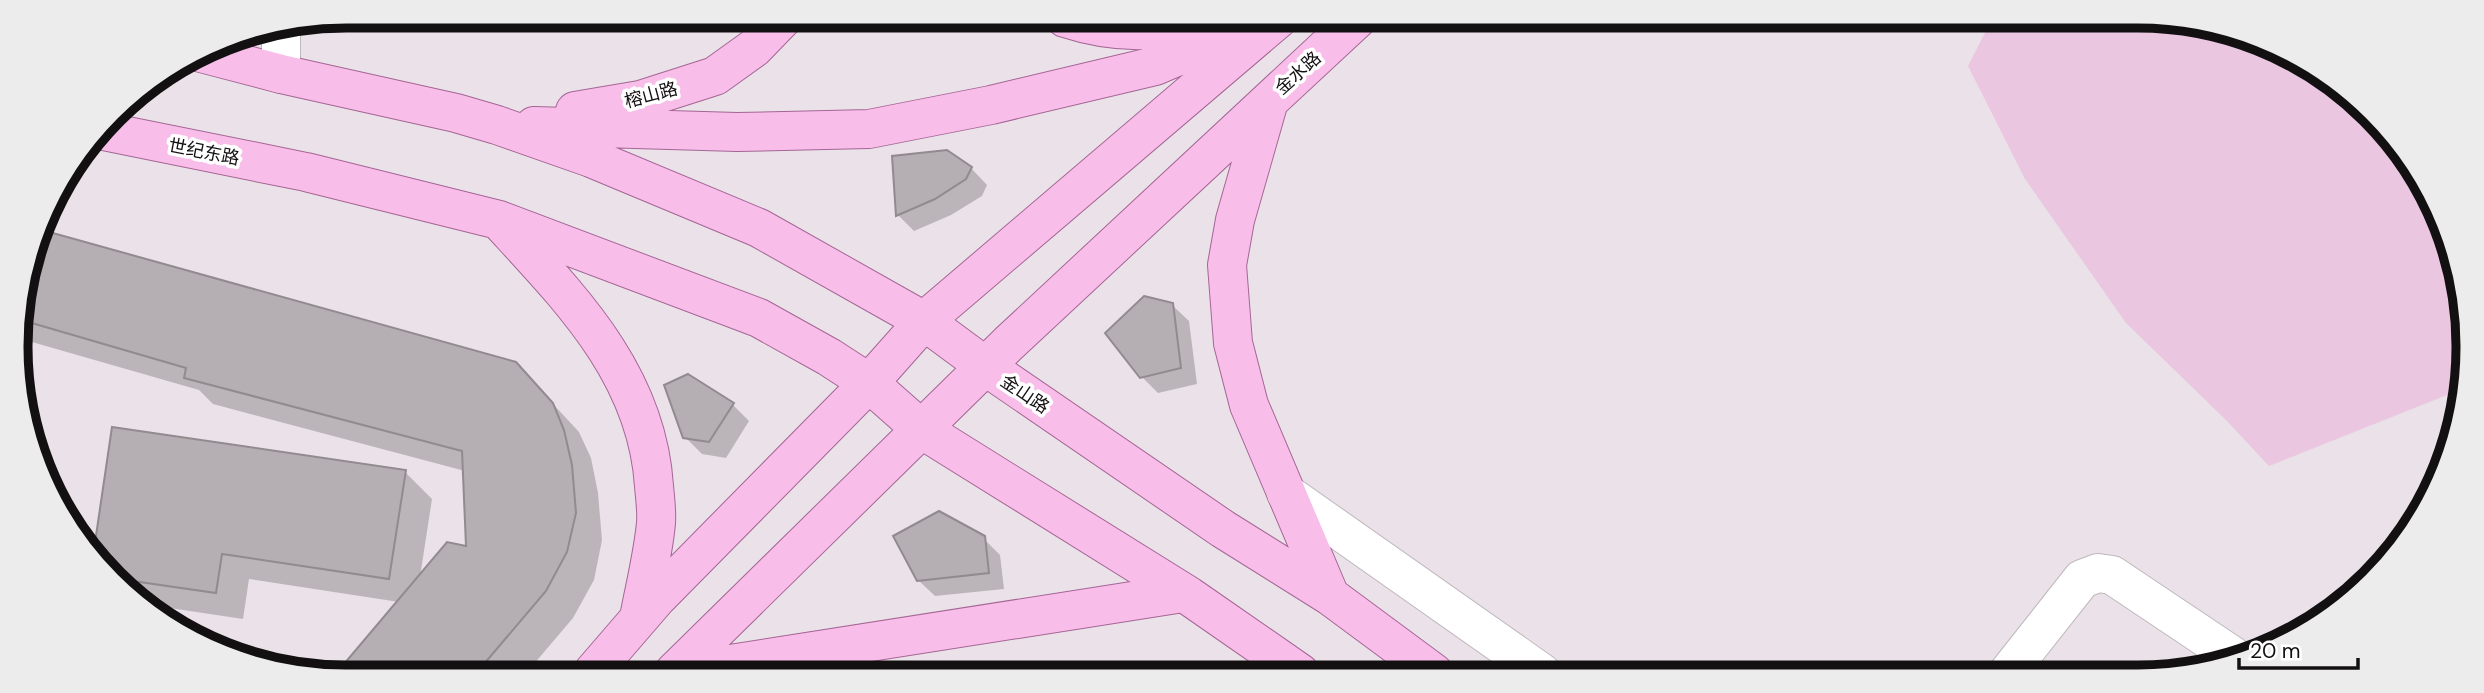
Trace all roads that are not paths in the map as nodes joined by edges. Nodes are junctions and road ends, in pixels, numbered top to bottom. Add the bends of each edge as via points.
1 (773, 28) edge
2 (1099, 28) edge
3 (1176, 28) edge
4 (1243, 28) edge
5 (1267, 28) edge
6 (1347, 28) edge
7 (281, 35) edge
8 (215, 57) edge
9 (281, 74) junction
10 (1269, 99) junction
11 (497, 125) junction
12 (110, 132) edge
13 (499, 220) junction
14 (924, 321) junction
15 (985, 366) junction
16 (869, 383) junction
17 (921, 429) junction
18 (1286, 493) junction
19 (1183, 593) junction
20 (1330, 596) junction
21 (639, 618) junction
22 (2228, 652) edge
23 (598, 665) edge
24 (684, 665) edge
25 (722, 665) edge
26 (1288, 665) edge
27 (1423, 665) edge
28 (1531, 665) edge
29 (2014, 665) edge

1 - 11 main road, 榕山路 via 715,76 640,100
2 - 3 main road via 1134,32
4 - 11 main road via 1155,66 869,129 737,132
5 - 14 main road
6 - 10 main road, 金水路
7 - 9 street
8 - 9 main road
9 - 11 main road
10 - 15 main road, 金水路
10 - 18 main road via 1227,265 1233,343 1249,405
11 - 14 main road, 金山路 via 591,158 758,228
12 - 13 main road, 世纪东路 via 306,172
13 - 16 main road, 世纪东路 via 758,318
13 - 21 main road via 576,304 638,407 653,465 656,521
14 - 15 main road, 金山路
14 - 16 main road
15 - 17 main road, 金水路
15 - 20 main road, 金山路 via 1223,529
16 - 17 main road, 世纪东路
16 - 21 main road
17 - 19 main road
17 - 24 main road, 金水路
18 - 20 main road
18 - 28 street
19 - 25 main road
19 - 26 main road
20 - 27 main road, 金山路
21 - 23 main road
22 - 29 street via 2112,575 2098,573 2082,579

